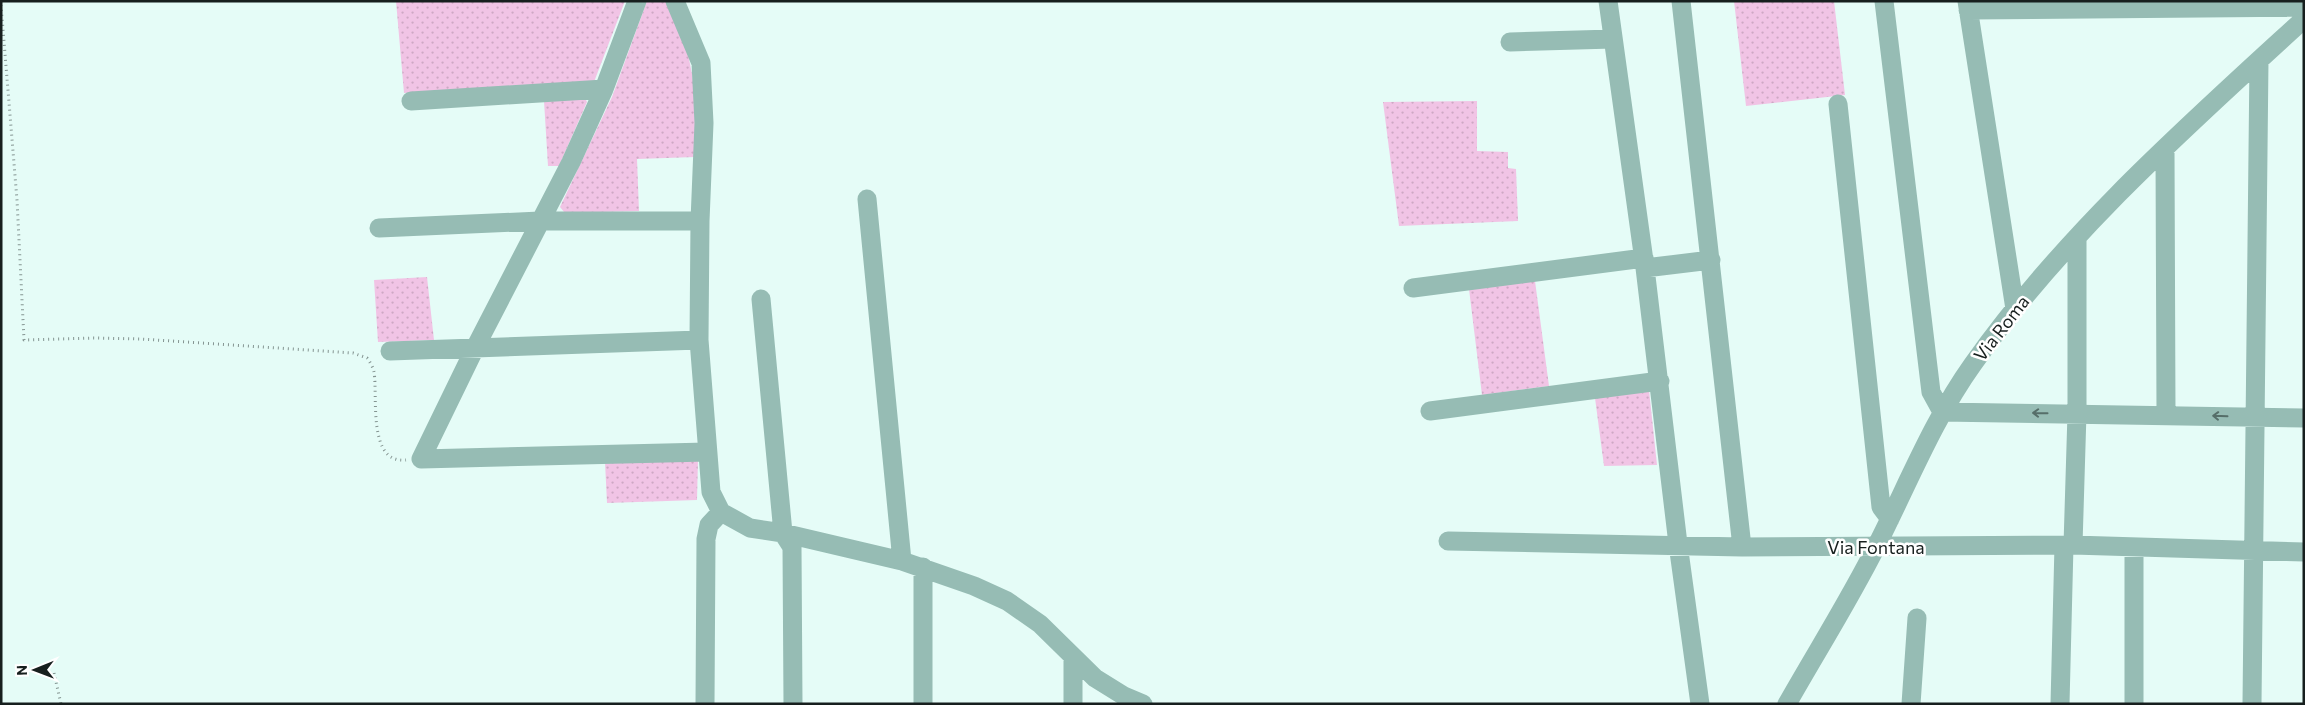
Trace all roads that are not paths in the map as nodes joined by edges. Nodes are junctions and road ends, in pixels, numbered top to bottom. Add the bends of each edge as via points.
1 (637, 1) edge
2 (675, 1) edge
3 (1608, 1) edge
4 (1681, 1) edge
5 (1884, 1) edge
6 (2134, 4) edge
7 (2273, 4) edge
8 (1968, 6) edge
9 (2304, 7) edge
10 (2304, 19) edge
11 (1613, 39) junction
12 (1510, 42) dead end
13 (2259, 60) junction
14 (604, 89) junction
15 (411, 101) dead end
16 (1838, 104) dead end
17 (2165, 150) junction
18 (866, 199) dead end
19 (700, 220) junction
20 (540, 221) junction
21 (379, 228) dead end
22 (2077, 238) junction
23 (1711, 260) junction
24 (1645, 263) junction
25 (1413, 288) dead end
26 (760, 299) dead end
27 (2015, 309) junction
28 (699, 340) junction
29 (475, 348) junction
30 (390, 351) dead end
31 (1660, 381) junction
32 (1430, 412) dead end
33 (1942, 412) junction
34 (2077, 414) junction
35 (2166, 414) junction
36 (2255, 418) junction
37 (2304, 418) edge
38 (707, 452) junction
39 (721, 512) junction
40 (1890, 519) junction
41 (783, 533) junction
42 (1448, 541) dead end
43 (1678, 544) junction
44 (2069, 545) junction
45 (1742, 546) junction
46 (1876, 547) junction
47 (2134, 548) junction
48 (2254, 552) junction
49 (2304, 552) edge
50 (902, 561) junction
51 (923, 567) junction
52 (1917, 618) dead end
53 (1073, 658) junction
54 (704, 704) edge
55 (793, 704) edge
56 (923, 704) edge
57 (1073, 704) edge
58 (1143, 704) edge
59 (1700, 704) edge
60 (1787, 704) edge
61 (1911, 704) edge
62 (2060, 704) edge
63 (2134, 704) edge
64 (2252, 704) edge

1 - 14 street
2 - 19 street via 701,63 704,123
3 - 11 street
4 - 23 street
5 - 33 street via 1931,392
6 - 7 street
6 - 8 street
7 - 9 street
8 - 27 street
10 - 13 street, Via Roma
11 - 12 street
11 - 24 street
13 - 17 street, Via Roma
13 - 36 street
14 - 15 street
14 - 20 street
16 - 40 street via 1881,507
17 - 22 street, Via Roma
17 - 35 street
18 - 50 street
19 - 20 street
19 - 28 street
20 - 21 street
20 - 29 street
22 - 27 street, Via Roma
22 - 34 street
23 - 24 street
23 - 45 street
24 - 25 street
24 - 31 street
26 - 41 street
27 - 33 street, Via Roma
28 - 29 street
28 - 38 street
29 - 30 street
29 - 38 street via 420,458
31 - 32 street
31 - 43 street
34 -> 33 street
33 - 40 street, Via Roma
34 - 35 street
34 - 44 street
36 -> 35 street
36 - 37 street
36 - 48 street
38 - 39 street via 711,492
39 - 41 street via 750,528
39 - 54 street via 709,526 706,538
40 - 46 street, Via Roma
41 - 50 street
41 - 55 street via 792,547
42 - 43 street, Via Fontana
43 - 45 street, Via Fontana
43 - 59 street
44 - 46 street, Via Fontana
44 - 47 street, Via Fontana
44 - 62 street
45 - 46 street, Via Fontana
46 - 60 street, Via Roma
47 - 48 street, Via Fontana
47 - 63 street
48 - 49 street, Via Fontana
48 - 64 street
50 - 51 street
51 - 53 street via 974,586 1024,611
51 - 56 street
52 - 61 street
53 - 57 street
53 - 58 street via 1095,678

